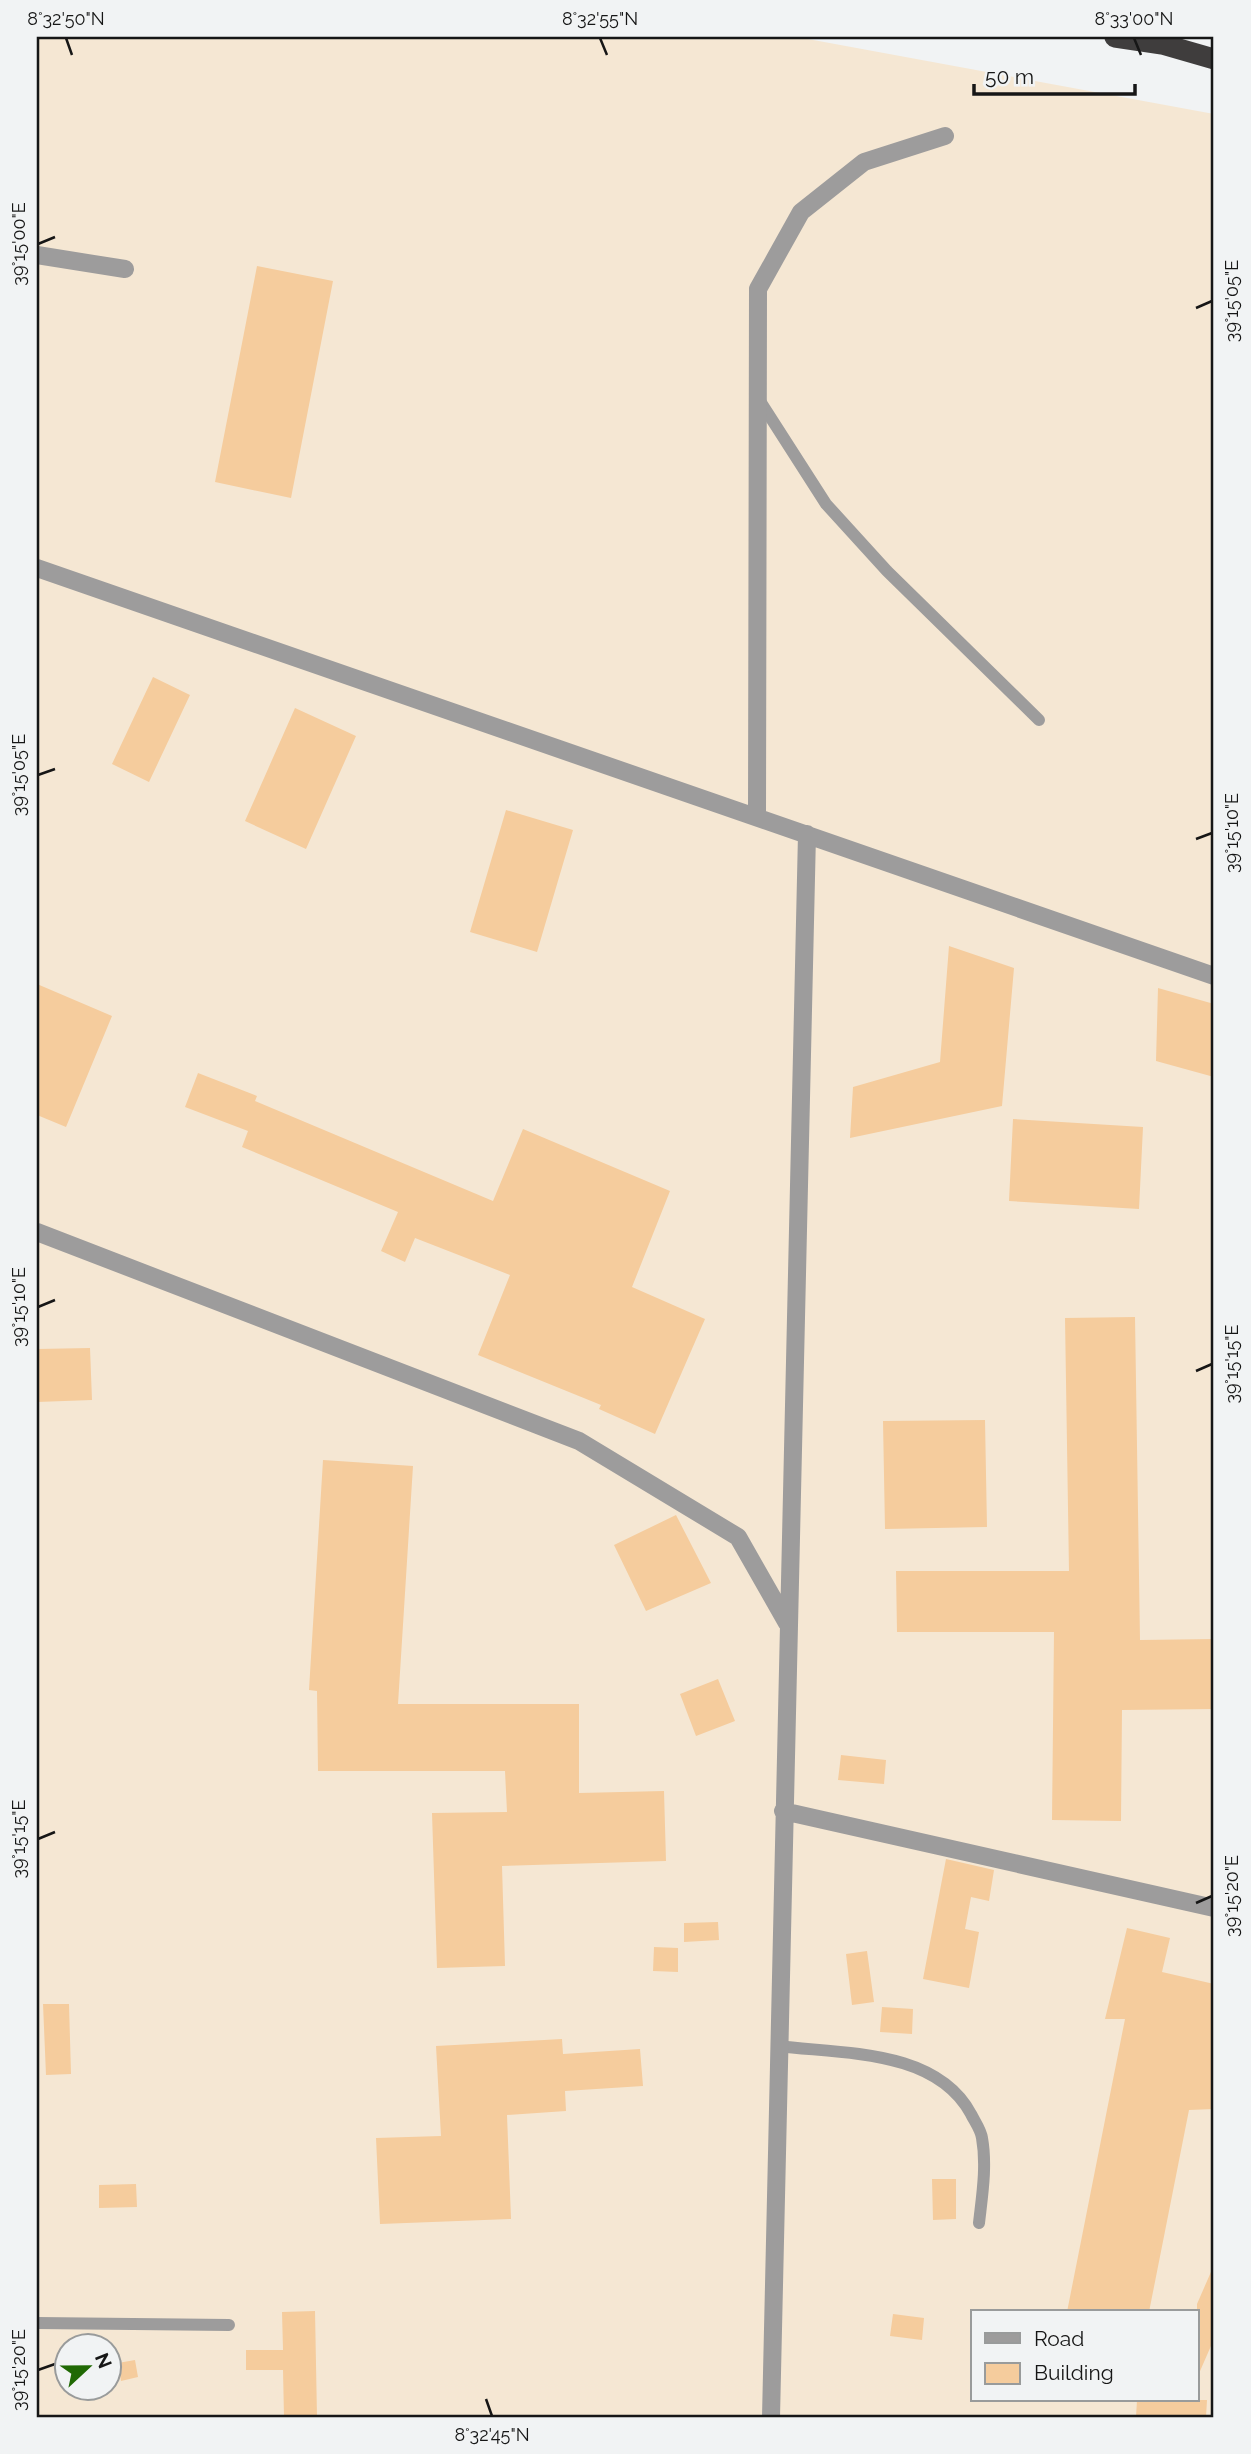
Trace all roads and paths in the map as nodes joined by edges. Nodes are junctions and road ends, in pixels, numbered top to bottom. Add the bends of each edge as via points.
1 (1115, 37) edge
2 (1214, 59) edge
3 (945, 136) dead end
4 (37, 255) edge
5 (125, 269) dead end
6 (756, 395) junction
7 (37, 568) edge
8 (1039, 720) dead end
9 (757, 817) junction
10 (807, 834) junction
11 (1214, 976) edge
12 (37, 1232) edge
13 (787, 1623) junction
14 (783, 1811) junction
15 (1214, 1908) edge
16 (778, 2046) junction
17 (979, 2224) dead end
18 (37, 2323) edge
19 (229, 2325) dead end
20 (771, 2417) edge

1 - 2 highway
3 - 6 street via 864,162 801,212 758,289
4 - 5 street
6 - 8 lane via 827,504 887,571
6 - 9 street
7 - 9 street
9 - 10 street
10 - 11 street
10 - 13 street
12 - 13 street via 579,1441 738,1537
13 - 14 street
14 - 15 street
14 - 16 street
16 - 17 lane via 898,2061 942,2078 965,2103 982,2136 985,2177
16 - 20 street
18 - 19 lane

